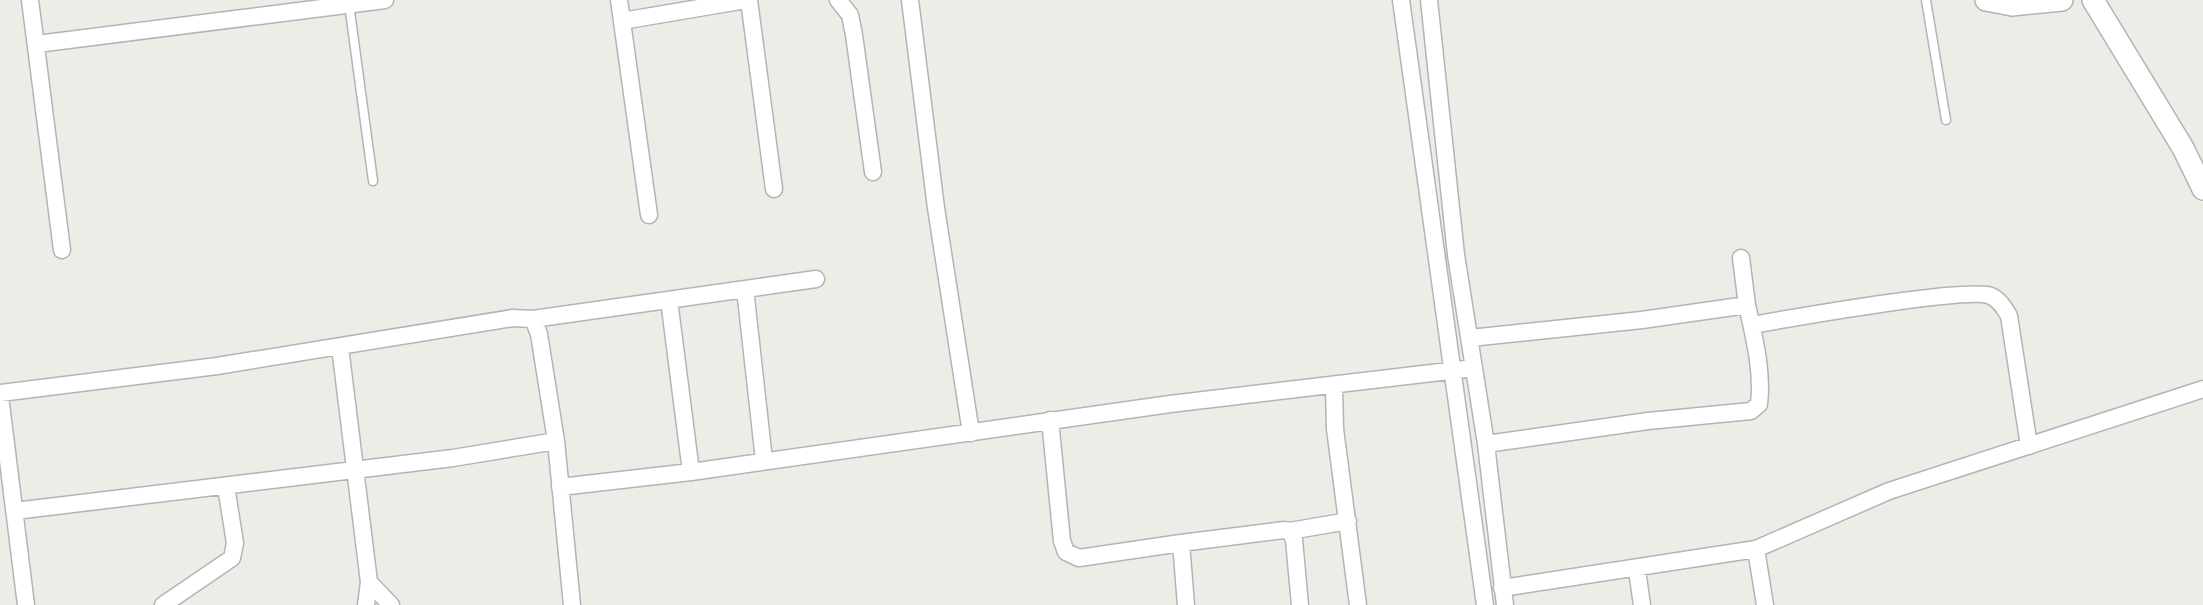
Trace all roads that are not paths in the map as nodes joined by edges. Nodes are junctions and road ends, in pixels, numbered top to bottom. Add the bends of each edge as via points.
1 (30, 0) edge
2 (385, 0) edge
3 (620, 0) edge
4 (747, 0) edge
5 (838, 0) edge
6 (910, 0) edge
7 (1401, 0) edge
8 (1429, 0) edge
9 (1926, 0) edge
10 (1986, 0) edge
11 (2062, 0) edge
12 (2094, 0) edge
13 (349, 5) junction
14 (622, 21) junction
15 (37, 44) junction
16 (1946, 120) dead end
17 (873, 172) dead end
18 (373, 181) dead end
19 (774, 188) dead end
20 (2203, 189) edge
21 (649, 215) dead end
22 (62, 250) dead end
23 (1741, 258) dead end
24 (816, 279) dead end
25 (745, 289) junction
26 (669, 300) junction
27 (1747, 305) junction
28 (533, 319) junction
29 (1752, 325) junction
30 (1470, 338) junction
31 (340, 347) junction
32 (1475, 368) junction
33 (1452, 370) junction
34 (1334, 387) junction
35 (2203, 389) edge
36 (0, 394) edge
37 (1049, 420) junction
38 (971, 433) junction
39 (556, 441) junction
40 (1486, 444) junction
41 (2029, 446) junction
42 (764, 460) junction
43 (356, 469) junction
44 (691, 472) junction
45 (226, 486) junction
46 (560, 487) junction
47 (15, 512) junction
48 (1348, 521) junction
49 (1290, 531) junction
50 (1181, 543) junction
51 (1756, 549) junction
52 (1637, 570) junction
53 (369, 582) junction
54 (1502, 588) junction
55 (26, 605) edge
56 (163, 605) edge
57 (366, 605) edge
58 (391, 605) edge
59 (572, 605) edge
60 (1186, 605) edge
61 (1300, 605) edge
62 (1358, 605) edge
63 (1485, 605) edge
64 (1505, 605) edge
65 (1642, 605) edge
66 (1765, 605) edge

1 - 15 street
2 - 13 street
3 - 14 street
4 - 14 street
4 - 19 street
5 - 17 street via 850,15 855,35
6 - 38 street
7 - 33 street
8 - 30 street
9 - 16 lane
10 - 11 street via 2012,5
12 - 20 street
13 - 15 street
13 - 18 lane
14 - 21 street
15 - 22 street
23 - 27 street
24 - 25 street
25 - 26 street
25 - 42 street
26 - 28 street
26 - 44 street
27 - 29 street
27 - 30 street
28 - 31 street via 513,318
28 - 39 street
29 - 40 street via 1760,394 1759,404 1751,411
29 - 41 street via 1921,299 1992,296 2009,316
30 - 32 street
31 - 36 street
31 - 43 street
32 - 33 street
32 - 40 street
33 - 34 street
33 - 63 street
34 - 37 street
34 - 48 street
35 - 41 street
36 - 47 street
37 - 38 street
37 - 50 street via 1066,552 1079,558
38 - 42 street
39 - 43 street
39 - 46 street
40 - 54 street
41 - 51 street via 1889,491
42 - 44 street
43 - 45 street
43 - 53 street
44 - 46 street
45 - 47 street
45 - 56 street via 235,552 223,566
46 - 59 street
47 - 55 street
48 - 49 street
48 - 62 street
49 - 50 street
49 - 61 street
50 - 60 street
51 - 52 street
51 - 66 street
52 - 54 street
52 - 65 street
53 - 57 street
53 - 58 street
54 - 64 street

